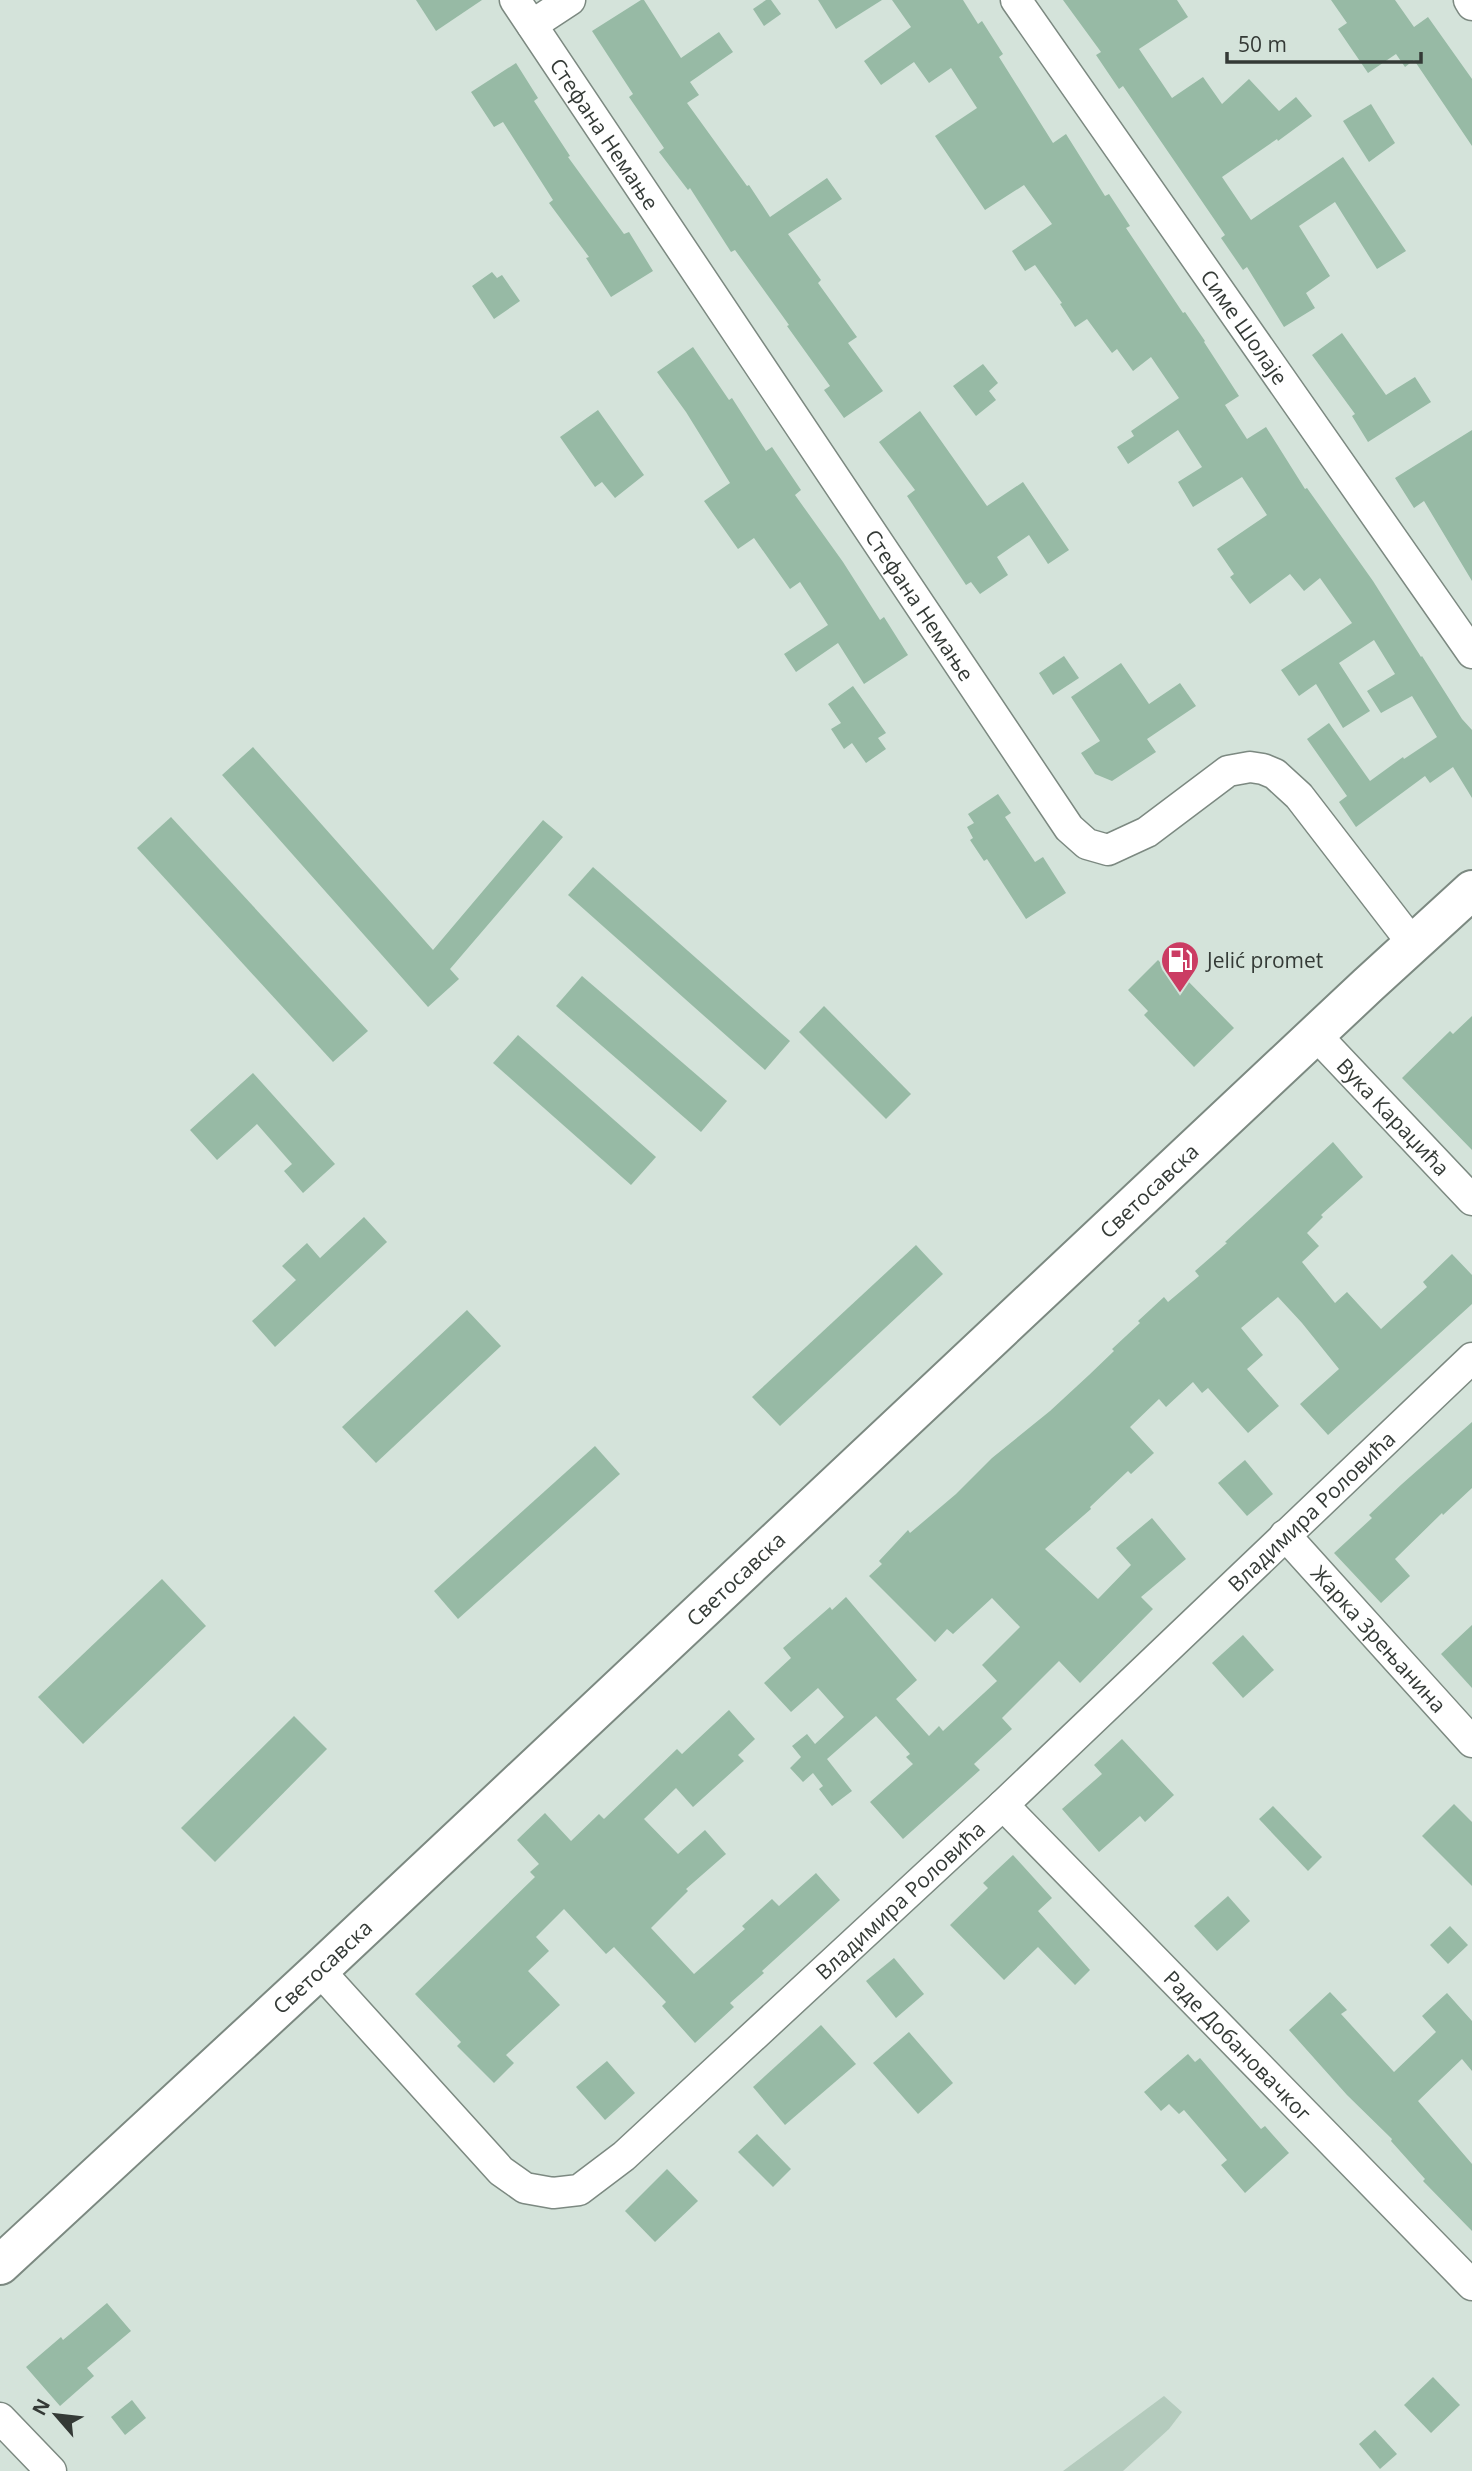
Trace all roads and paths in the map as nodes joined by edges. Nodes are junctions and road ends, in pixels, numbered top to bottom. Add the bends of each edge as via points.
1 (515, 0) edge
2 (570, 0) edge
3 (1016, 0) edge
4 (1469, 0) edge
5 (1472, 5) edge
6 (532, 25) junction
7 (1472, 653) edge
8 (1472, 890) edge
9 (1413, 944) junction
10 (1315, 1034) junction
11 (1472, 1200) edge
12 (1472, 1358) edge
13 (1285, 1535) junction
14 (1472, 1742) edge
15 (1003, 1805) junction
16 (319, 1970) junction
17 (0, 2266) edge
18 (1472, 2284) edge
19 (0, 2418) edge
20 (51, 2471) edge

1 - 6 street, Стефана Немање
2 - 6 street
3 - 7 street, Симе Шолаје
4 - 5 street
6 - 9 street, Стефана Немање via 1077,837 1097,848 1115,847 1147,832 1228,771 1250,766 1262,769 1275,774 1299,796
8 - 9 main road, Светосавска
9 - 10 main road, Светосавска
10 - 11 street, Вука Караџића
10 - 16 main road, Светосавска
12 - 13 street, Владимира Роловића
13 - 14 street, Жарка Зрењанина
13 - 15 street, Владимира Роловића
15 - 16 street, Владимира Роловића via 624,2157 579,2190 553,2193 525,2188 501,2171
15 - 18 street, Раде Добановачког
16 - 17 main road, Светосавска
19 - 20 street

